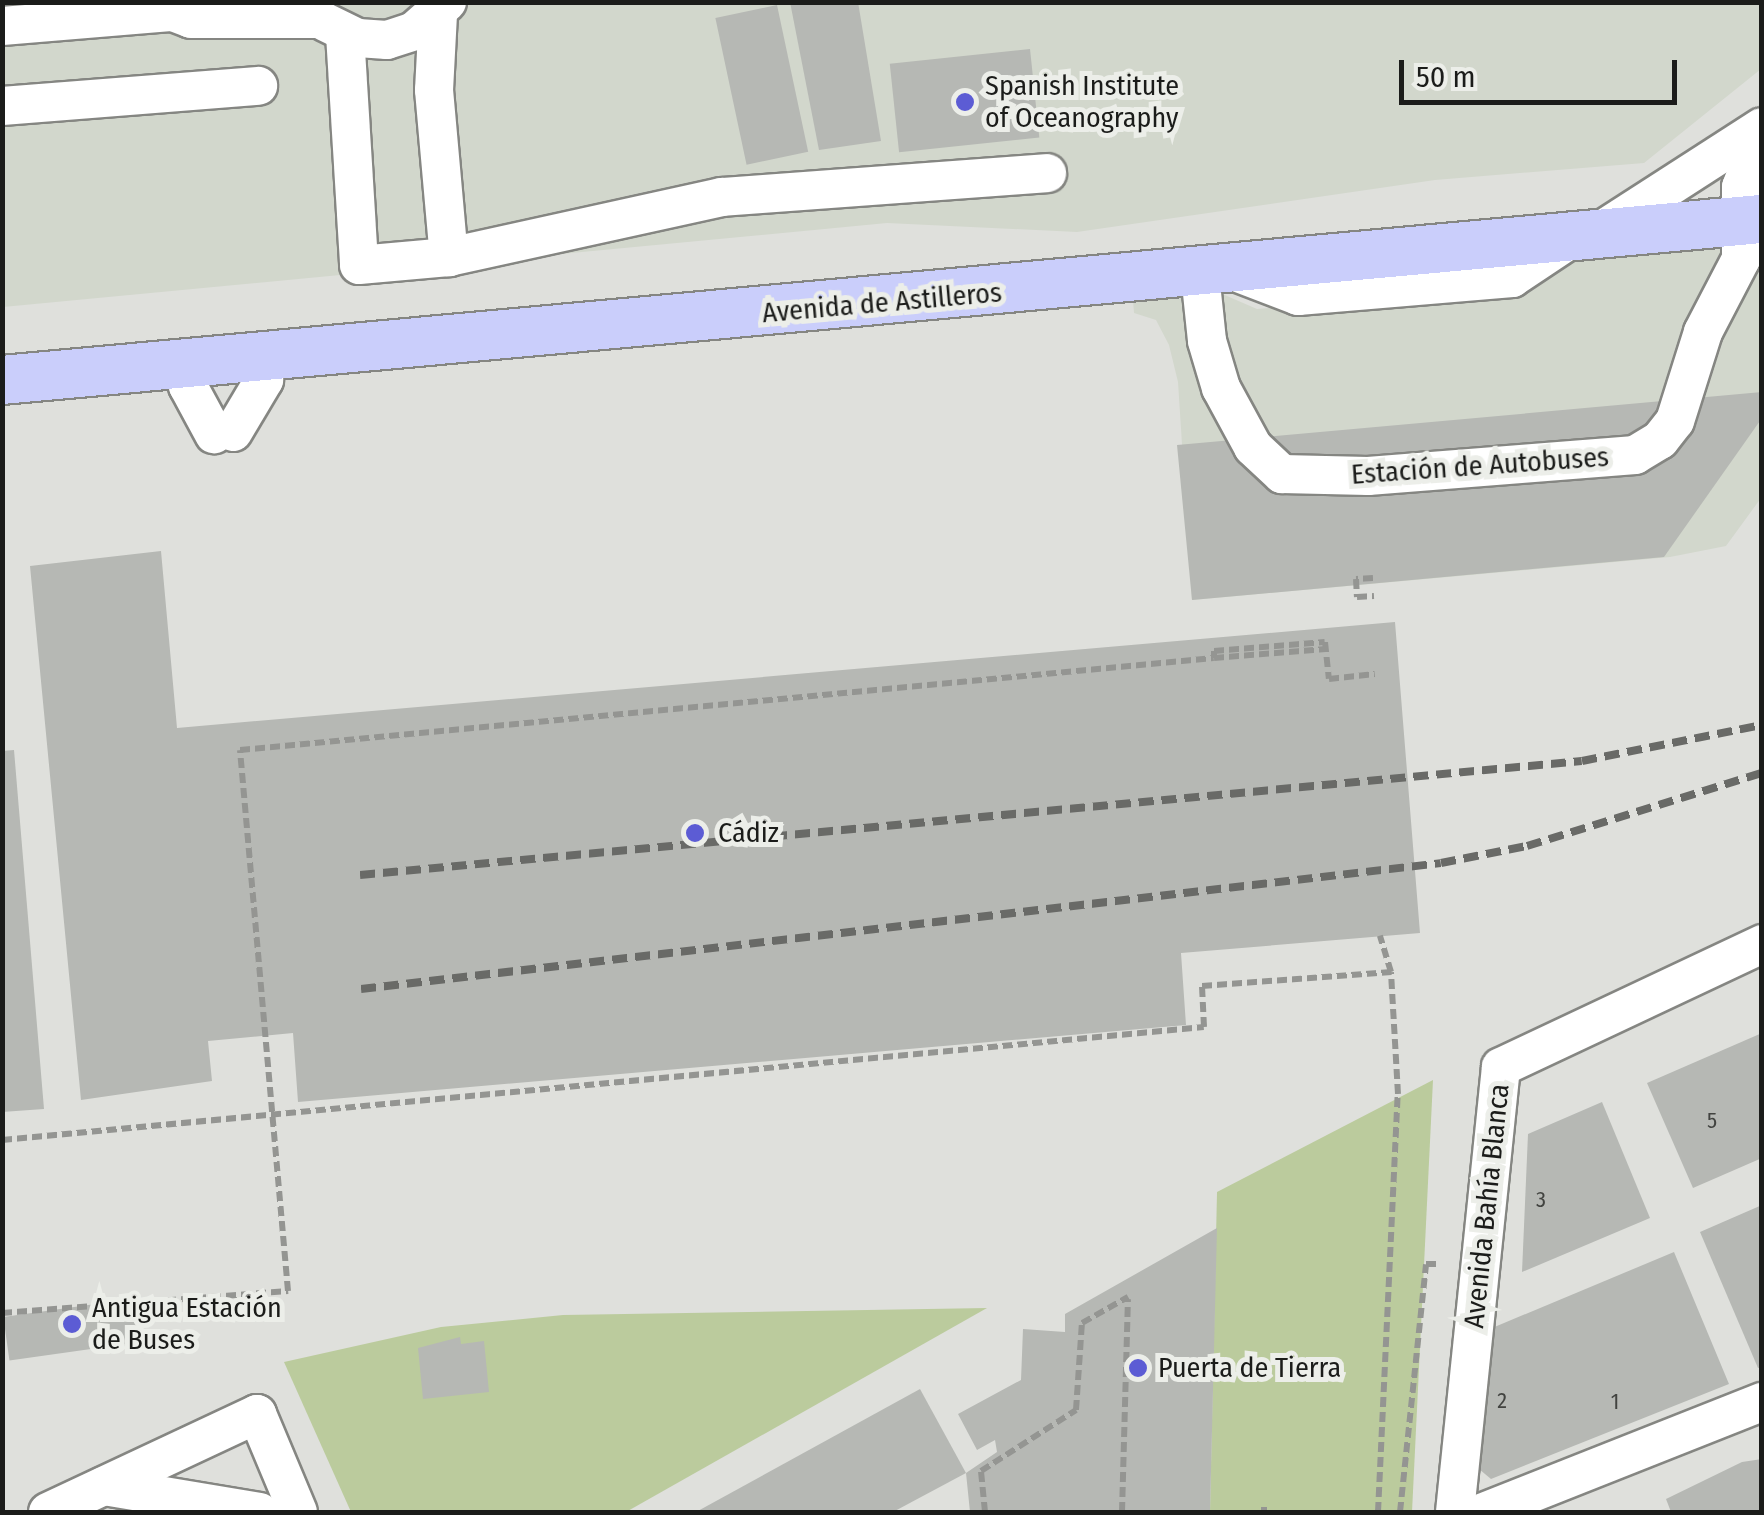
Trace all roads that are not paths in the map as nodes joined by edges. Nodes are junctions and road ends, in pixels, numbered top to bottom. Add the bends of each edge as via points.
1 (481, 2) edge
2 (181, 7) edge
3 (444, 7) edge
4 (324, 18) edge
5 (2, 26) edge
6 (258, 86) dead end
7 (2, 106) edge
8 (1762, 126) edge
9 (1762, 134) edge
10 (1047, 173) dead end
11 (1751, 221) edge
12 (1577, 241) junction
13 (449, 257) junction
14 (1216, 272) junction
15 (261, 359) junction
16 (188, 365) junction
17 (2, 380) edge
18 (1762, 944) edge
19 (1762, 1402) edge
20 (104, 1486) junction
21 (48, 1512) edge
22 (260, 1512) edge
23 (298, 1512) edge
24 (1455, 1512) edge
25 (1484, 1512) edge

1 - 3 street
2 - 4 street via 191,19
2 - 5 street
3 - 4 street via 401,37
3 - 13 street via 434,76
4 - 13 street via 359,265
6 - 7 street
8 - 12 street
9 - 11 street, Estación de Autobuses via 1741,187
10 - 13 street via 722,198
11 - 12 main road, Avenida de Astilleros
11 - 14 street, Estación de Autobuses via 1741,259 1702,332 1685,399 1660,440 1636,455 1368,476 1282,474 1253,447 1221,388 1207,341
12 - 14 main road, Avenida de Astilleros
14 - 15 main road, Avenida de Astilleros
15 - 16 main road, Avenida de Astilleros
15 - 16 street via 264,380 223,433 188,386
16 - 17 main road, Avenida de Astilleros
18 - 24 street, Avenida Bahía Blanca via 1501,1068
19 - 25 street
20 - 21 street
20 - 22 street
20 - 23 street via 257,1414

